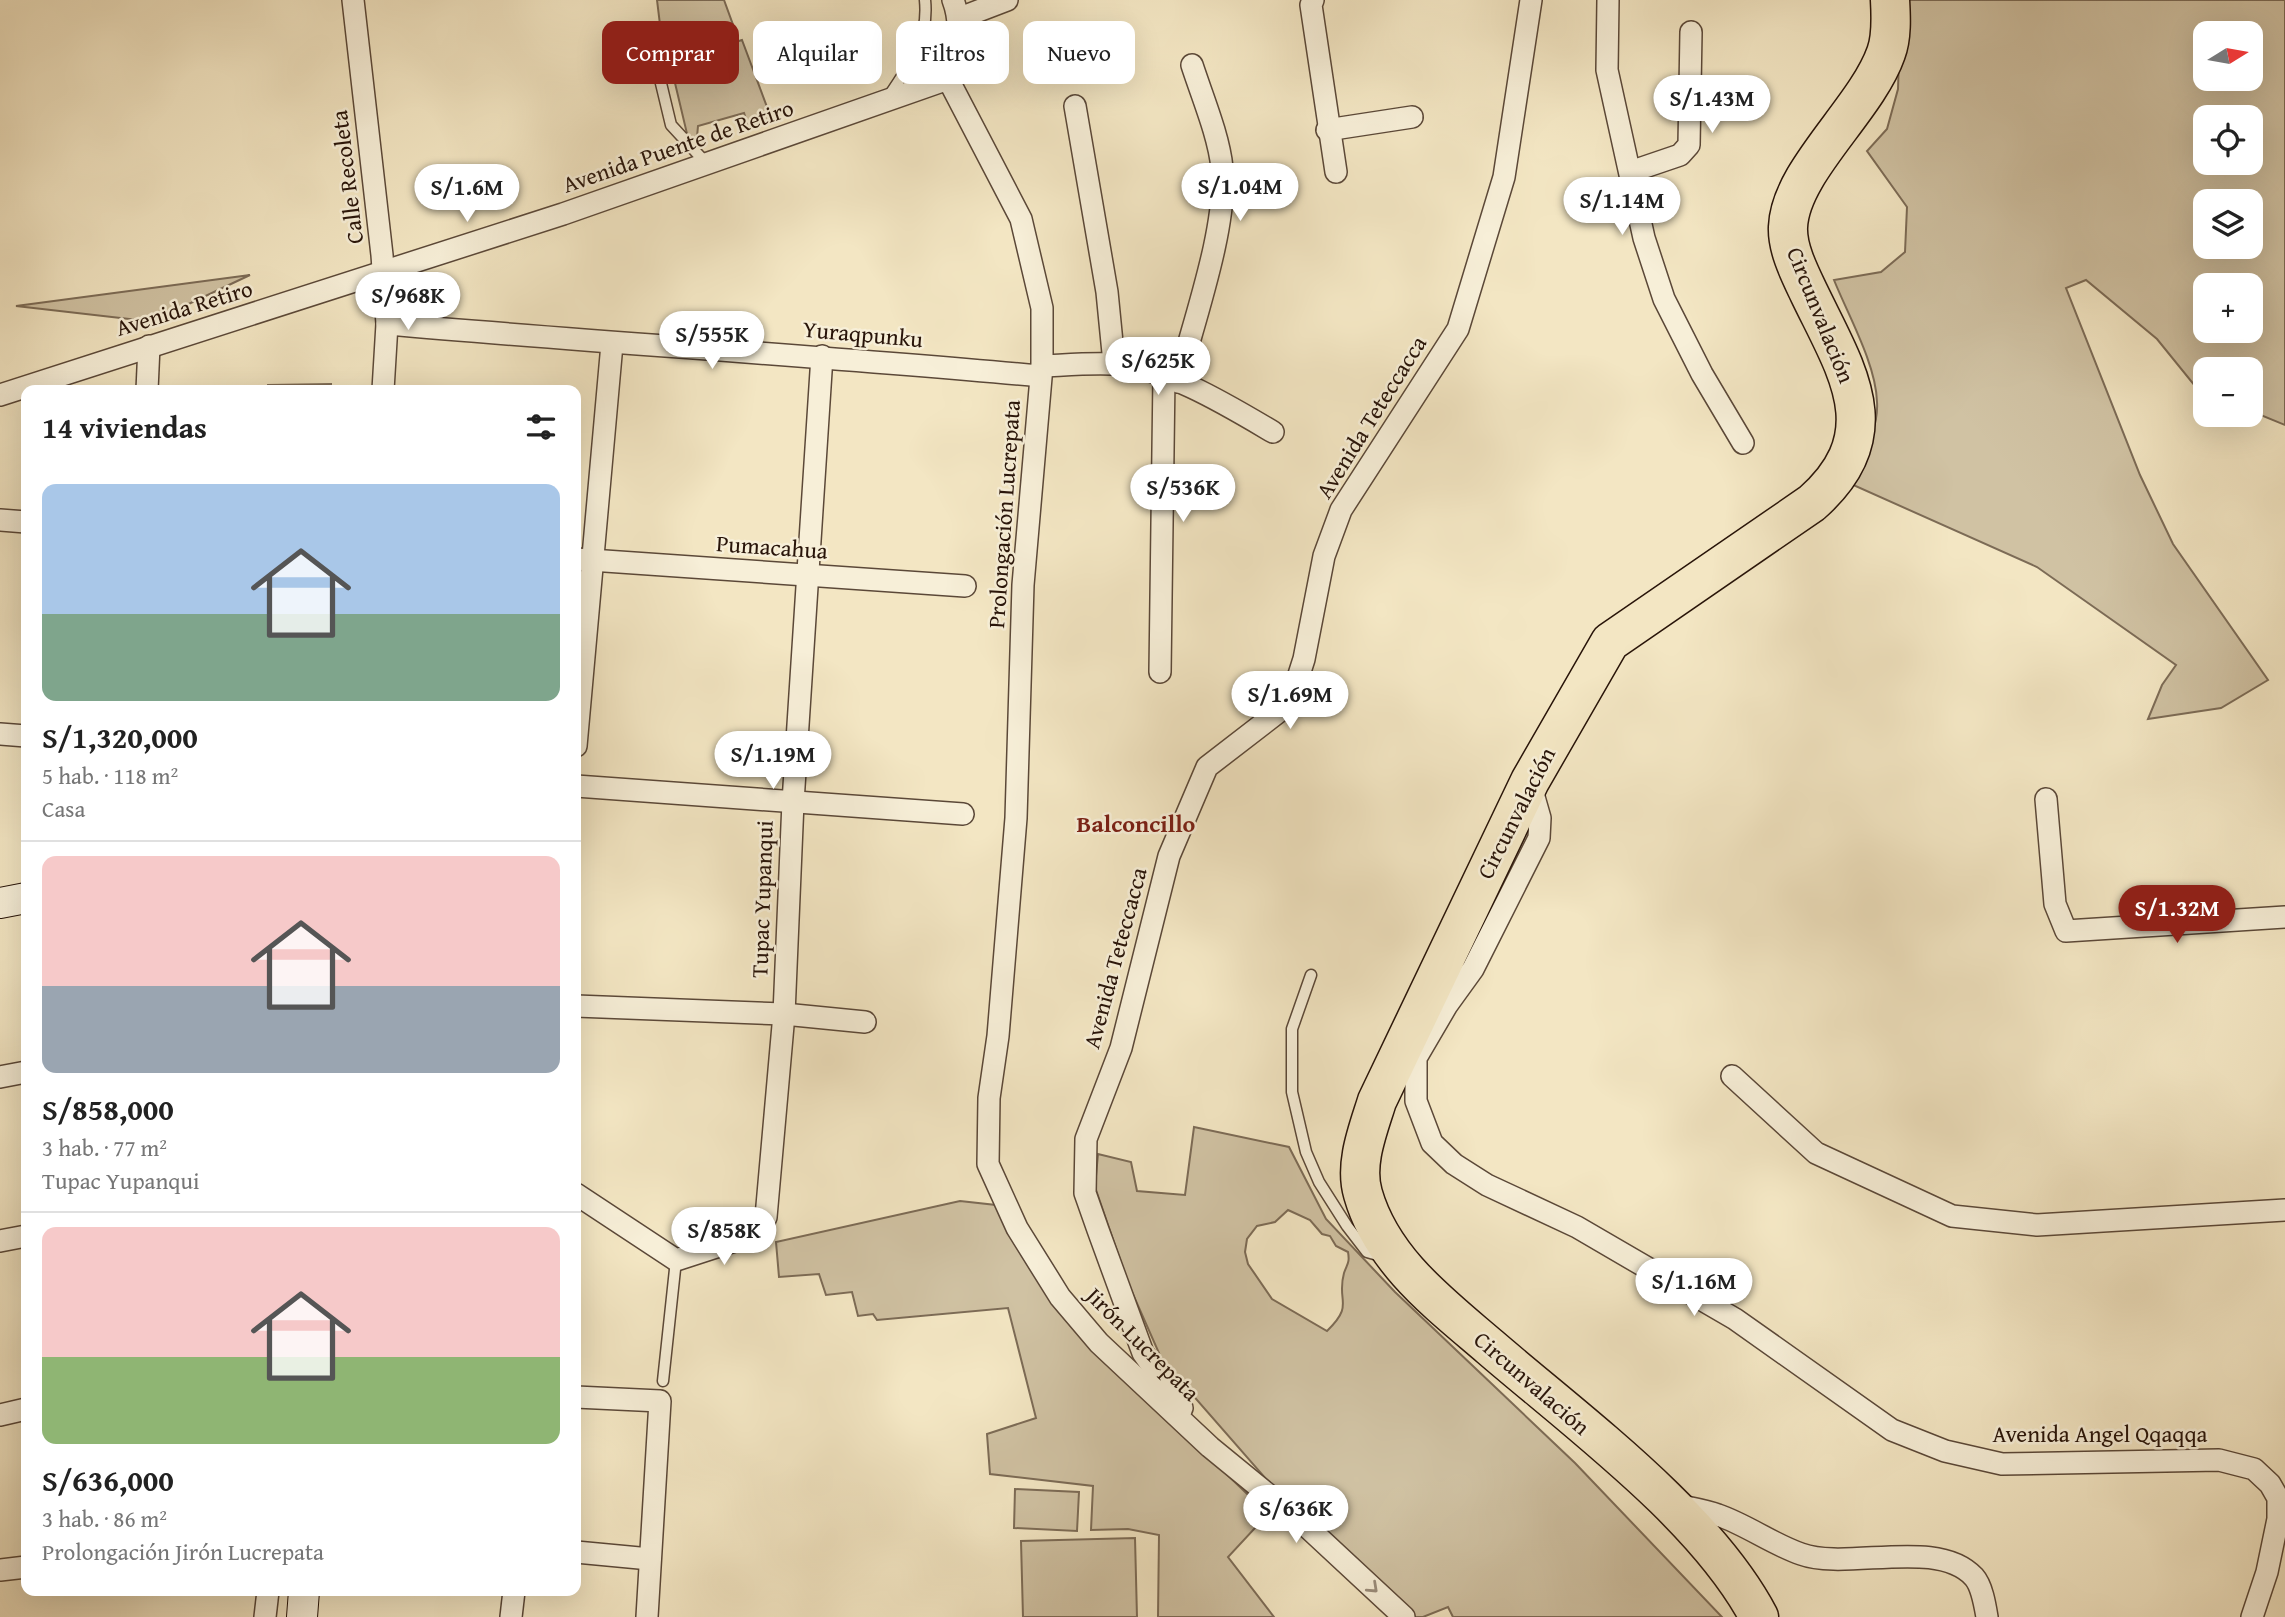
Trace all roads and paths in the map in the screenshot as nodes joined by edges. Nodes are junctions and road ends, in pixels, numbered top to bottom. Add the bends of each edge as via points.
1 (353, 0) edge
2 (925, 0) edge
3 (1007, 0) edge
4 (1313, 0) edge
5 (1531, 0) edge
6 (1608, 0) edge
7 (1890, 0) edge
8 (956, 9) edge
9 (1691, 32) dead end
10 (1192, 65) dead end
11 (661, 84) edge
12 (934, 84) edge
13 (951, 84) edge
14 (886, 101) junction
15 (1075, 106) dead end
16 (1412, 117) dead end
17 (1327, 130) junction
18 (707, 164) junction
19 (1336, 172) dead end
20 (1630, 172) junction
21 (384, 273) junction
22 (387, 324) junction
23 (612, 344) junction
24 (149, 346) junction
25 (822, 356) junction
26 (1114, 363) junction
27 (1041, 371) junction
28 (1171, 379) junction
29 (30, 385) edge
30 (147, 385) edge
31 (383, 385) edge
32 (21, 388) edge
33 (0, 395) edge
34 (1273, 432) dead end
35 (1743, 443) dead end
36 (0, 520) edge
37 (21, 522) edge
38 (584, 560) edge
39 (809, 575) junction
40 (965, 586) dead end
41 (581, 630) edge
42 (1160, 672) dead end
43 (0, 734) edge
44 (21, 736) edge
45 (1530, 781) junction
46 (581, 786) edge
47 (2046, 799) dead end
48 (793, 802) junction
49 (963, 814) dead end
50 (21, 899) edge
51 (0, 903) edge
52 (2285, 917) edge
53 (1311, 975) dead end
54 (581, 1006) edge
55 (783, 1014) junction
56 (865, 1023) dead end
57 (998, 1036) joint
58 (21, 1073) edge
59 (1732, 1076) dead end
60 (0, 1077) edge
61 (581, 1197) edge
62 (2285, 1210) edge
63 (21, 1237) edge
64 (0, 1241) edge
65 (676, 1260) junction
66 (1397, 1261) junction
67 (662, 1391) junction
68 (581, 1397) edge
69 (21, 1410) edge
70 (0, 1415) edge
71 (1210, 1447) junction
72 (1668, 1503) junction
73 (581, 1552) edge
74 (650, 1559) junction
75 (21, 1568) edge
76 (0, 1570) edge
77 (267, 1596) edge
78 (304, 1596) edge
79 (513, 1596) edge
80 (265, 1617) edge
81 (302, 1617) edge
82 (511, 1617) edge
83 (647, 1617) edge
84 (1405, 1617) edge
85 (1759, 1617) edge
86 (1987, 1617) edge
87 (2252, 1617) edge

1 - 21 street, Calle Recoleta
2 - 14 lane via 927,21 918,53
3 - 8 street
4 - 17 street
5 - 71 street, Avenida Teteccacca via 1504,177 1458,329 1341,510 1324,556 1304,659 1290,703 1207,767 1169,856 1121,1048 1086,1139 1085,1193 1143,1353
6 - 20 street via 1607,71
7 - 45 highway, Circunvalación via 1887,50 1875,80 1804,182 1792,203 1788,229 1796,266 1847,371 1855,407 1854,444 1844,468 1831,486 1804,495 1610,642
9 - 20 street via 1689,145 1680,156
10 - 28 street via 1222,166 1222,196 1219,226
11 - 18 lane via 671,125
12 - 14 street, Avenida Puente de Retiro
13 - 27 street, Prolongación Lucrepata via 1021,219 1042,308
14 - 18 street, Avenida Puente de Retiro
15 - 26 street via 1107,292
16 - 17 street
17 - 19 street
18 - 21 street, Avenida Puente de Retiro
20 - 35 street via 1644,238 1664,299
21 - 22 street, Calle Recoleta
21 - 24 street, Avenida Retiro
22 - 23 street, Yuraqpunku
22 - 31 street, Calle Recoleta
23 - 25 street, Yuraqpunku
23 - 38 street
24 - 29 street, Avenida Retiro
24 - 30 street
25 - 27 street, Yuraqpunku
25 - 39 street, Tupac Yupanqui
26 - 27 street, Yuraqpunku
26 - 28 street, Yuraqpunku
27 - 57 street, Prolongación Lucrepata via 1023,585 1016,818
28 - 34 street, Yuraqpunku
28 - 42 street
32 - 33 street, Avenida Retiro
36 - 37 street
38 - 39 street, Pumacahua
38 - 41 street
39 - 40 street, Pumacahua
39 - 48 street, Tupac Yupanqui
43 - 44 street
45 - 66 highway, Circunvalación via 1377,1101 1365,1142 1360,1173 1363,1193
45 - 87 street, Avenida Angel Qqaqqa via 1541,818 1539,838 1473,969 1416,1059 1416,1101 1432,1143 1487,1185 1577,1227 1735,1319 1892,1430 1945,1451 2002,1464 2218,1461 2254,1469 2278,1498 2278,1519
46 - 48 street
47 - 52 street via 2055,904 2066,931
48 - 49 street
48 - 55 street, Tupac Yupanqui
50 - 51 street
53 - 66 lane via 1292,1028 1292,1092 1306,1152 1319,1182 1367,1252
54 - 55 street
55 - 56 street
55 - 65 street, Tupac Yupanqui via 766,1217 759,1233
57 - 71 street, Jirón Lucrepata via 989,1098 988,1164 1017,1228 1060,1297 1099,1343
58 - 60 street
59 - 62 street via 1816,1153 1952,1216 2037,1226
61 - 65 street
63 - 64 street
65 - 67 lane
66 - 72 highway, Circunvalación via 1437,1302
67 - 68 street
67 - 74 street
69 - 70 street
71 -> 84 street via 1304,1524
72 - 85 highway, Circunvalación via 1728,1567
72 - 86 street via 1719,1515 1802,1555 1931,1558 1956,1565 1974,1577
73 - 74 street
74 - 83 street
75 - 76 street
77 - 80 street
78 - 81 street
79 - 82 street

